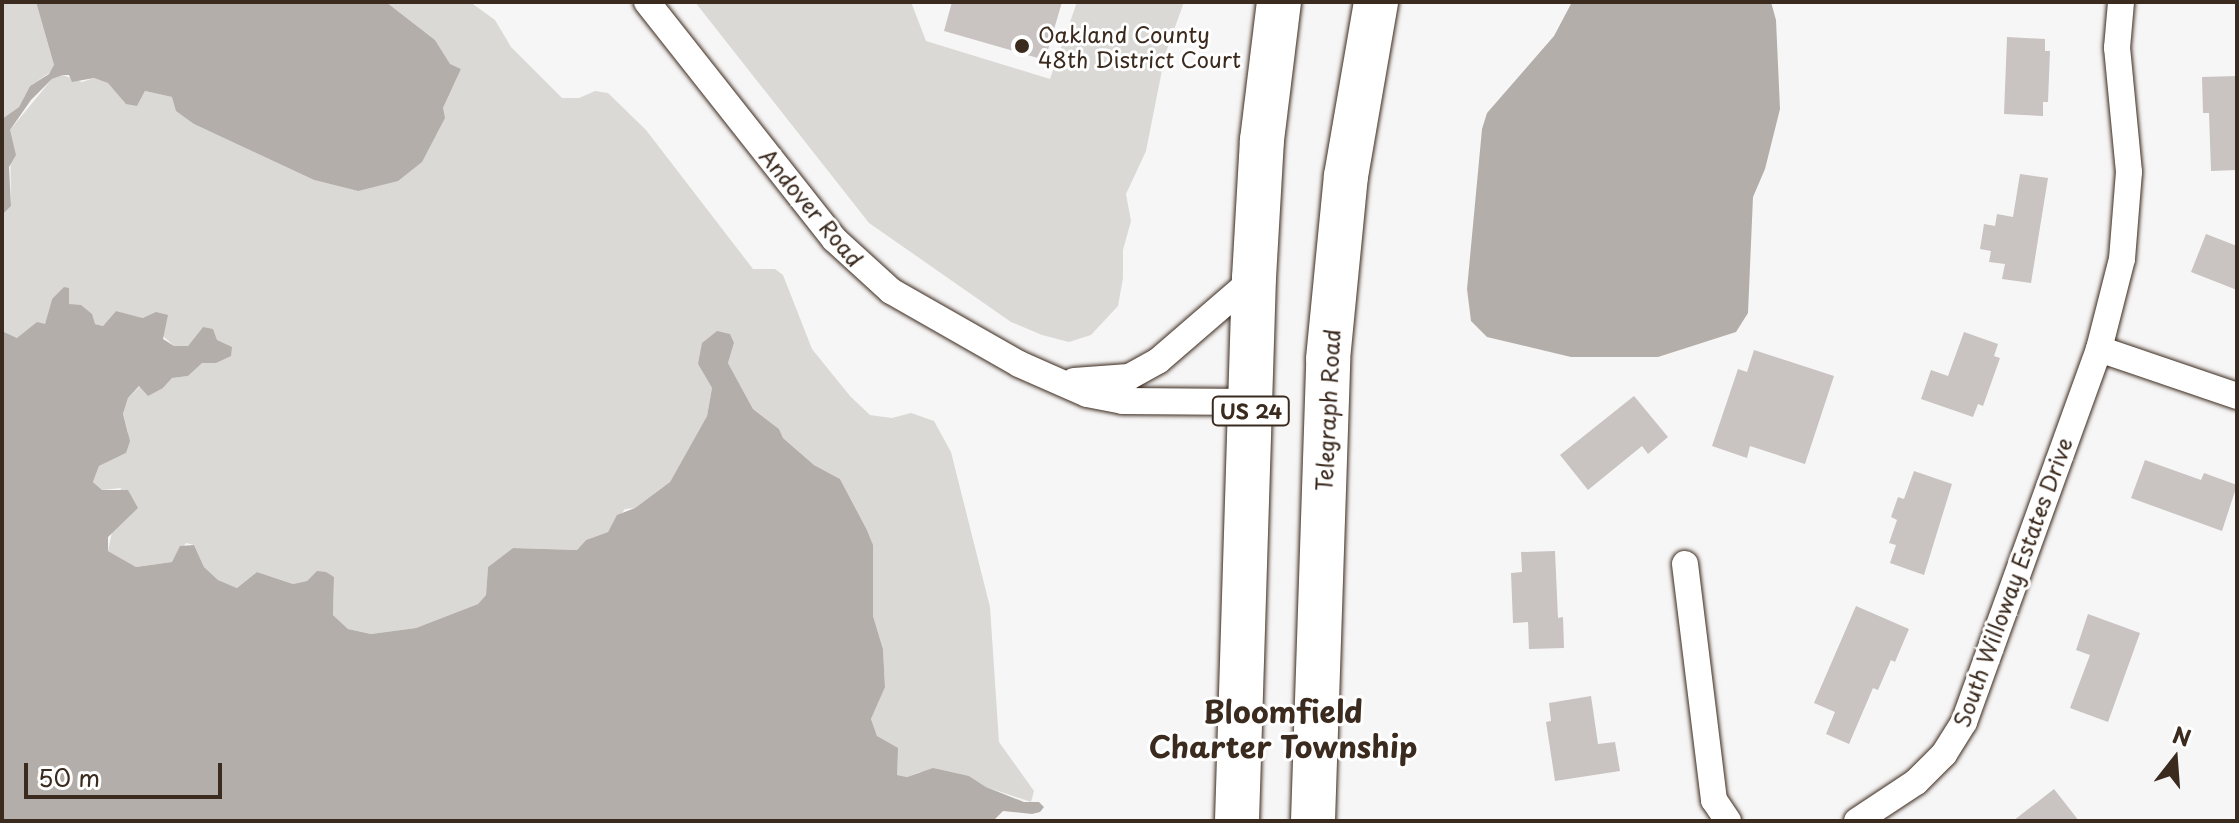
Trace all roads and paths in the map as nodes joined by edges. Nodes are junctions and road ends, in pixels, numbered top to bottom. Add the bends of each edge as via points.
1 (647, 2) edge
2 (1279, 2) edge
3 (1376, 2) edge
4 (2121, 2) edge
5 (1254, 278) junction
6 (2099, 349) junction
7 (1063, 381) junction
8 (2237, 396) edge
9 (1251, 402) junction
10 (1685, 564) dead end
11 (1237, 821) edge
12 (1313, 821) edge
13 (1728, 821) edge
14 (1857, 821) edge

1 - 7 street, Andover Road via 862,268 891,291 1006,357
2 - 5 highway, US 24 via 1262,140
3 - 12 highway, Telegraph Road via 1346,176 1328,359
4 - 6 street, South Willoway Estates Drive via 2117,48 2129,172 2122,259
5 - 7 street, Andover Road via 1158,361 1129,377
5 - 9 highway, US 24
6 - 8 street
6 - 14 street, South Willoway Estates Drive via 1964,722 1944,754 1916,782
7 - 9 street, Andover Road via 1087,394 1123,401
9 - 11 highway, US 24
10 - 13 street via 1714,800

